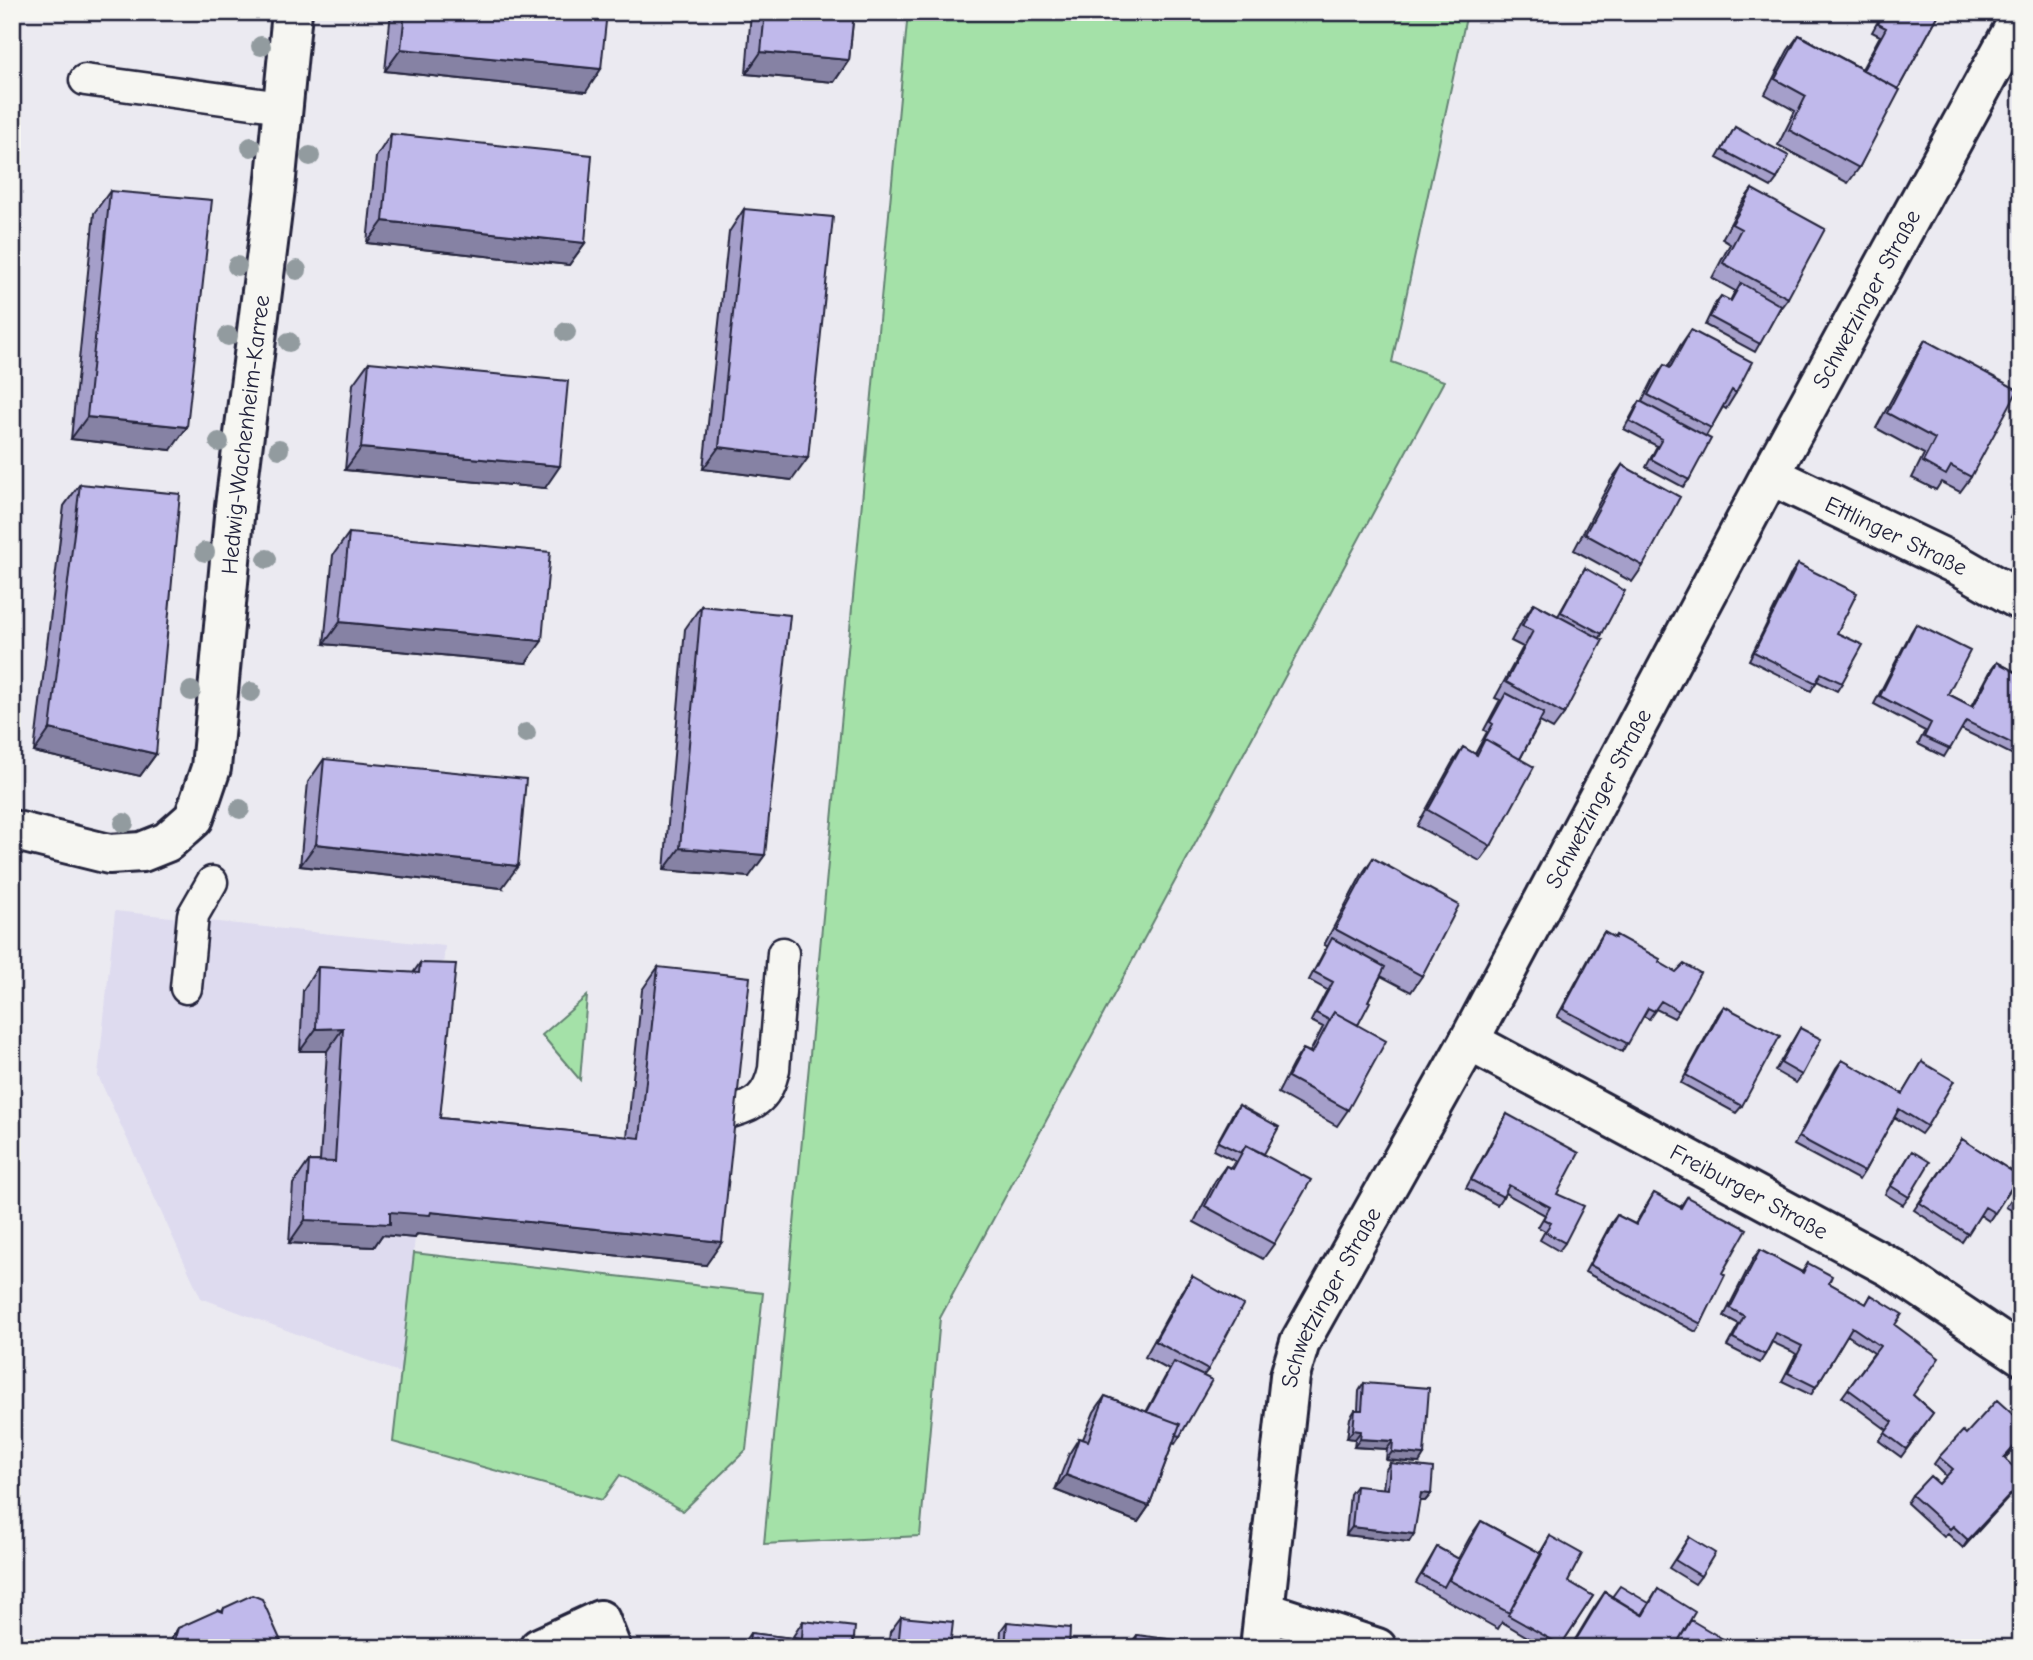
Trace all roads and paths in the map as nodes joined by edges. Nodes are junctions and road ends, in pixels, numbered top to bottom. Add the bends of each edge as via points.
1 (292, 12) edge
2 (2021, 15) edge
3 (85, 80) dead end
4 (282, 107) junction
5 (1770, 475) junction
6 (2021, 601) edge
7 (12, 830) edge
8 (212, 882) dead end
9 (783, 953) dead end
10 (186, 988) dead end
11 (1469, 1041) junction
12 (731, 1112) edge
13 (2021, 1355) edge
14 (1264, 1611) junction
15 (606, 1634) edge
16 (539, 1648) edge
17 (1260, 1648) edge
18 (1377, 1648) edge

1 - 4 street, Hedwig-Wachenheim-Karree
2 - 5 street, Schwetzinger Straße
3 - 4 lane
4 - 7 street, Hedwig-Wachenheim-Karree via 211,768 194,818 167,842 142,852 109,854
5 - 6 street, Ettlinger Straße via 1962,567
5 - 11 street, Schwetzinger Straße
8 - 10 lane via 193,915
9 - 12 lane via 771,1085 747,1108
11 - 13 street, Freiburger Straße via 1890,1267
11 - 14 street, Schwetzinger Straße via 1300,1342 1290,1376
14 - 17 street, Schwetzinger Straße
14 - 18 street
15 - 16 street

